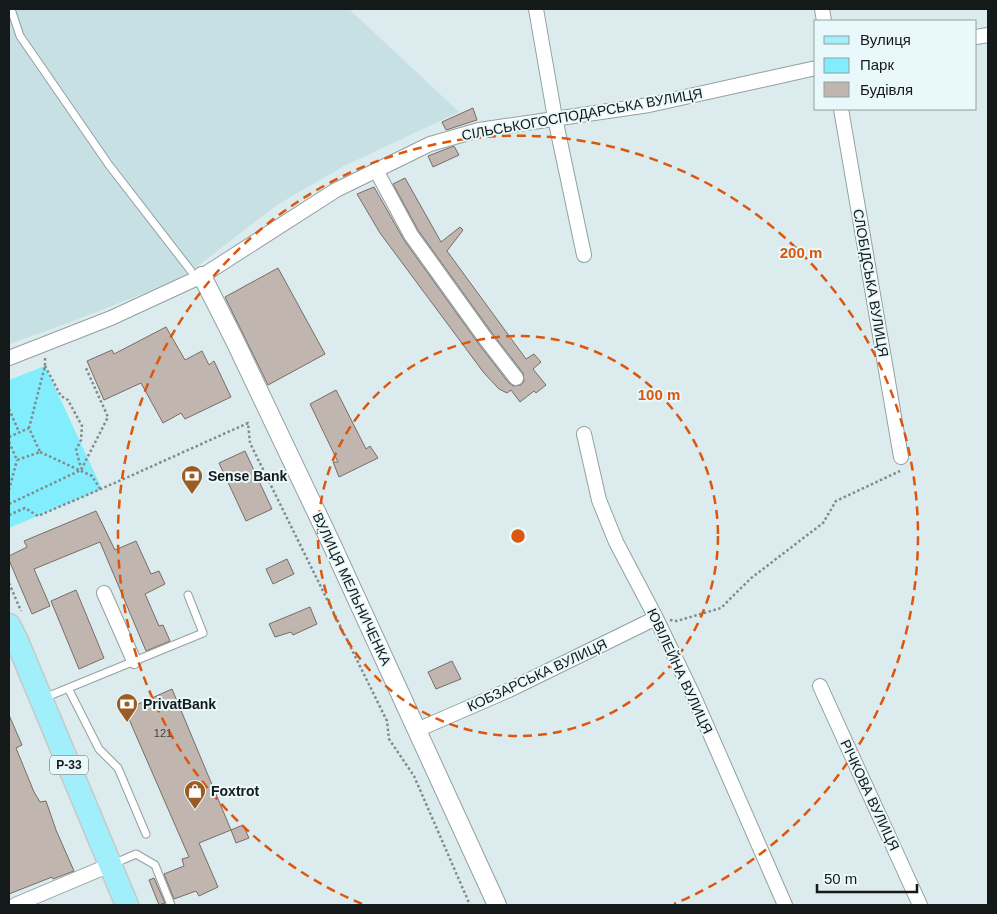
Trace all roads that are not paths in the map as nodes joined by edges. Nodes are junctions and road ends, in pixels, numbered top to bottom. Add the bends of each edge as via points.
1 (11, 9) edge
2 (536, 9) edge
3 (814, 68) edge
4 (841, 110) edge
5 (555, 118) junction
6 (376, 170) junction
7 (584, 255) dead end
8 (197, 274) junction
9 (9, 358) edge
10 (516, 378) dead end
11 (584, 434) dead end
12 (901, 457) road end
13 (104, 593) dead end
14 (188, 595) dead end
15 (656, 618) junction
16 (12, 637) edge
17 (134, 661) junction
18 (820, 686) dead end
19 (68, 688) junction
20 (41, 699) junction
21 (417, 730) junction
22 (146, 834) dead end
23 (110, 865) junction
24 (15, 905) edge
25 (127, 905) edge
26 (171, 905) edge
27 (497, 905) edge
28 (785, 905) edge
29 (920, 905) edge

1 - 8 lane via 20,36 109,165
2 - 5 street
3 - 5 street, СІЛЬСЬКОГОСПОДАРСЬКА ВУЛИЦЯ via 648,105
4 - 12 street, СЛОБІДСЬКА ВУЛИЦЯ
5 - 6 street, СІЛЬСЬКОГОСПОДАРСЬКА ВУЛИЦЯ via 478,130 430,144
5 - 7 street
6 - 8 street, СІЛЬСЬКОГОСПОДАРСЬКА ВУЛИЦЯ via 336,190
6 - 10 street via 410,235
8 - 9 street, СІЛЬСЬКОГОСПОДАРСЬКА ВУЛИЦЯ via 111,318
8 - 21 street, ВУЛИЦЯ МЕЛЬНИЧЕНКА via 234,338
11 - 15 street, ЮВІЛЕЙНА ВУЛИЦЯ via 599,500 616,542
13 - 17 street
14 - 17 lane via 203,633
15 - 21 street, КОБЗАРСЬКА ВУЛИЦЯ via 509,690
15 - 28 street, ЮВІЛЕЙНА ВУЛИЦЯ
16 - 20 main road, Р-33
17 - 19 lane
18 - 29 street, РІЧКОВА ВУЛИЦЯ
19 - 20 lane
19 - 22 lane via 99,750 118,768
20 - 23 main road, Р-33
21 - 27 street, ВУЛИЦЯ МЕЛЬНИЧЕНКА
23 - 24 street
23 - 25 main road, Р-33
23 - 26 lane via 136,854 155,865

